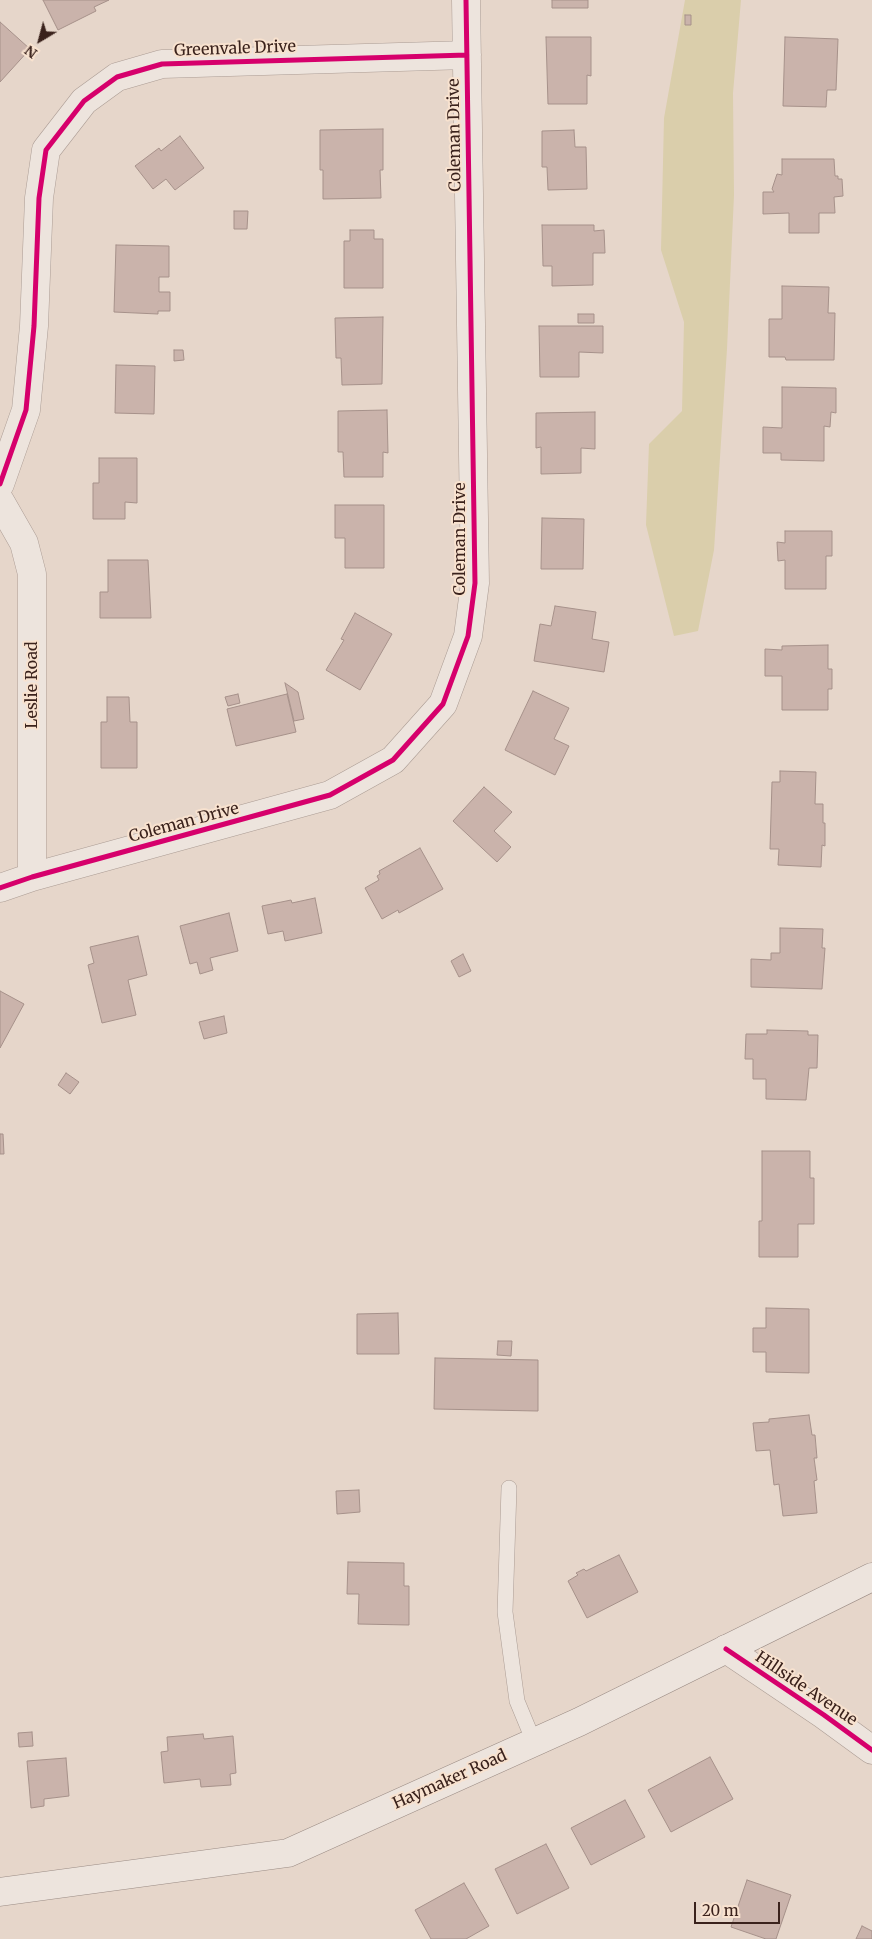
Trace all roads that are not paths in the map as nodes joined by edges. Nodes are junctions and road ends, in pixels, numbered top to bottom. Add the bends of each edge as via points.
1 (466, 0) edge
2 (466, 55) junction
3 (0, 484) edge
4 (0, 501) edge
5 (32, 877) junction
6 (0, 888) edge
7 (510, 1488) dead end
8 (872, 1577) edge
9 (726, 1650) junction
10 (534, 1742) junction
11 (872, 1750) edge
12 (0, 1892) edge

1 - 2 street, Coleman Drive
2 - 3 street, Greenvale Drive via 162,64 117,77 84,100 46,150 39,198 34,326 26,410
2 - 5 street, Coleman Drive via 474,583 468,636 443,704 393,760 330,796
4 - 5 street, Leslie Road via 24,543 32,574
5 - 6 street, Coleman Drive
7 - 10 lane via 505,1612 517,1701
8 - 9 street, Haymaker Road
9 - 10 street, Haymaker Road
9 - 11 street, Hillside Avenue
10 - 12 street, Haymaker Road via 288,1853

